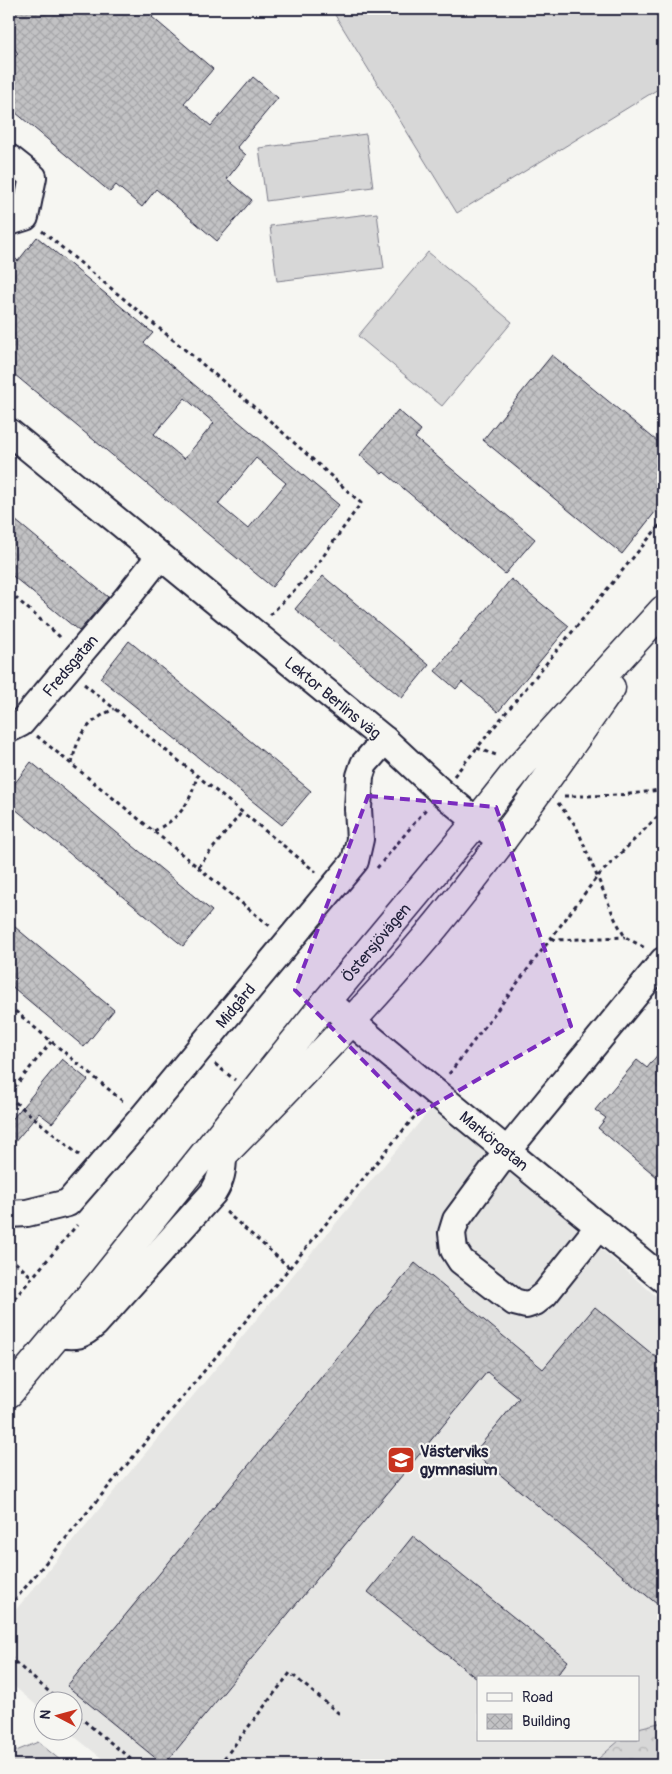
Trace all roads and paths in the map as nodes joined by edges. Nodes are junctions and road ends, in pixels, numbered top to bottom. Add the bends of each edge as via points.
1 (9, 158) edge
2 (17, 220) edge
3 (9, 432) edge
4 (159, 556) junction
5 (9, 592) edge
6 (663, 611) edge
7 (253, 633) junction
8 (70, 665) junction
9 (114, 709) junction
10 (15, 726) edge
11 (385, 740) junction
12 (477, 748) dead end
13 (72, 764) junction
14 (519, 768) junction
15 (197, 776) junction
16 (663, 789) edge
17 (546, 791) junction
18 (242, 812) junction
19 (663, 812) edge
20 (477, 821) junction
21 (154, 831) junction
22 (502, 842) junction
23 (198, 867) junction
24 (597, 876) junction
25 (334, 887) junction
26 (625, 937) junction
27 (552, 938) junction
28 (289, 941) junction
29 (656, 956) edge
30 (327, 1000) junction
31 (9, 1006) edge
32 (352, 1022) junction
33 (51, 1042) junction
34 (435, 1092) junction
35 (9, 1095) edge
36 (142, 1118) junction
37 (507, 1151) junction
38 (223, 1156) junction
39 (97, 1170) junction
40 (228, 1203) dead end
41 (9, 1214) edge
42 (599, 1226) junction
43 (9, 1257) edge
44 (290, 1268) junction
45 (32, 1277) dead end
46 (663, 1279) edge
47 (100, 1284) junction
48 (58, 1334) junction
49 (9, 1393) edge
50 (9, 1607) edge
51 (9, 1657) edge
52 (49, 1692) edge
53 (342, 1716) dead end
54 (82, 1719) edge
55 (138, 1765) edge
56 (219, 1765) edge

1 - 2 street via 33,178
2 - 7 path via 260,412 361,503 312,572
3 - 4 street, Lektor Berlins väg
4 - 7 street, Lektor Berlins väg
4 - 8 street, Fredsgatan
5 - 8 path via 59,636
6 - 14 main road, Östersjövägen
6 - 17 main road, Östersjövägen
7 - 11 street, Lektor Berlins väg
8 - 9 path
8 - 10 street, Fredsgatan
9 - 13 path via 88,726 76,746
9 - 15 path
10 - 13 path
11 - 20 street, Lektor Berlins väg
11 - 25 street, Midgård via 364,764 358,809 360,839 355,861
12 - 14 path via 498,755
13 - 21 path
14 - 20 main road, Östersjövägen
15 - 18 path
15 - 21 path via 185,807
16 - 17 path via 610,797
17 - 22 main road, Östersjövägen
17 - 24 path via 576,826
18 - 23 path
18 - 25 path
19 - 24 path
20 - 22 street, Lektor Berlins väg
20 - 30 main road, Östersjövägen
21 - 23 path
22 - 32 main road, Östersjövägen
23 - 28 path
24 - 26 path
24 - 27 path
25 - 28 street, Midgård
26 - 27 path
26 - 29 path
27 - 34 path
28 - 36 street, Midgård
29 - 37 street
30 - 32 street, Markörgatan
30 - 47 main road, Östersjövägen
31 - 33 path
32 - 34 street, Markörgatan
32 - 38 main road, Östersjövägen
33 - 35 path
33 - 36 path
34 - 37 street, Markörgatan
34 - 44 path
35 - 39 path
36 - 39 street, Midgård
37 - 42 street, Markörgatan
37 - 42 street via 456,1220 452,1233 454,1250 461,1261 514,1302 526,1305 545,1294
38 - 47 main road, Östersjövägen
38 - 48 street via 223,1171 213,1192 95,1324 78,1335
39 - 41 street, Midgård via 68,1203
40 - 44 path via 225,1212
42 - 46 street, Markörgatan
43 - 45 path
44 - 50 path
47 - 48 main road, Östersjövägen
48 - 49 main road, Östersjövägen
51 - 52 path
53 - 56 path via 290,1674
54 - 55 path

